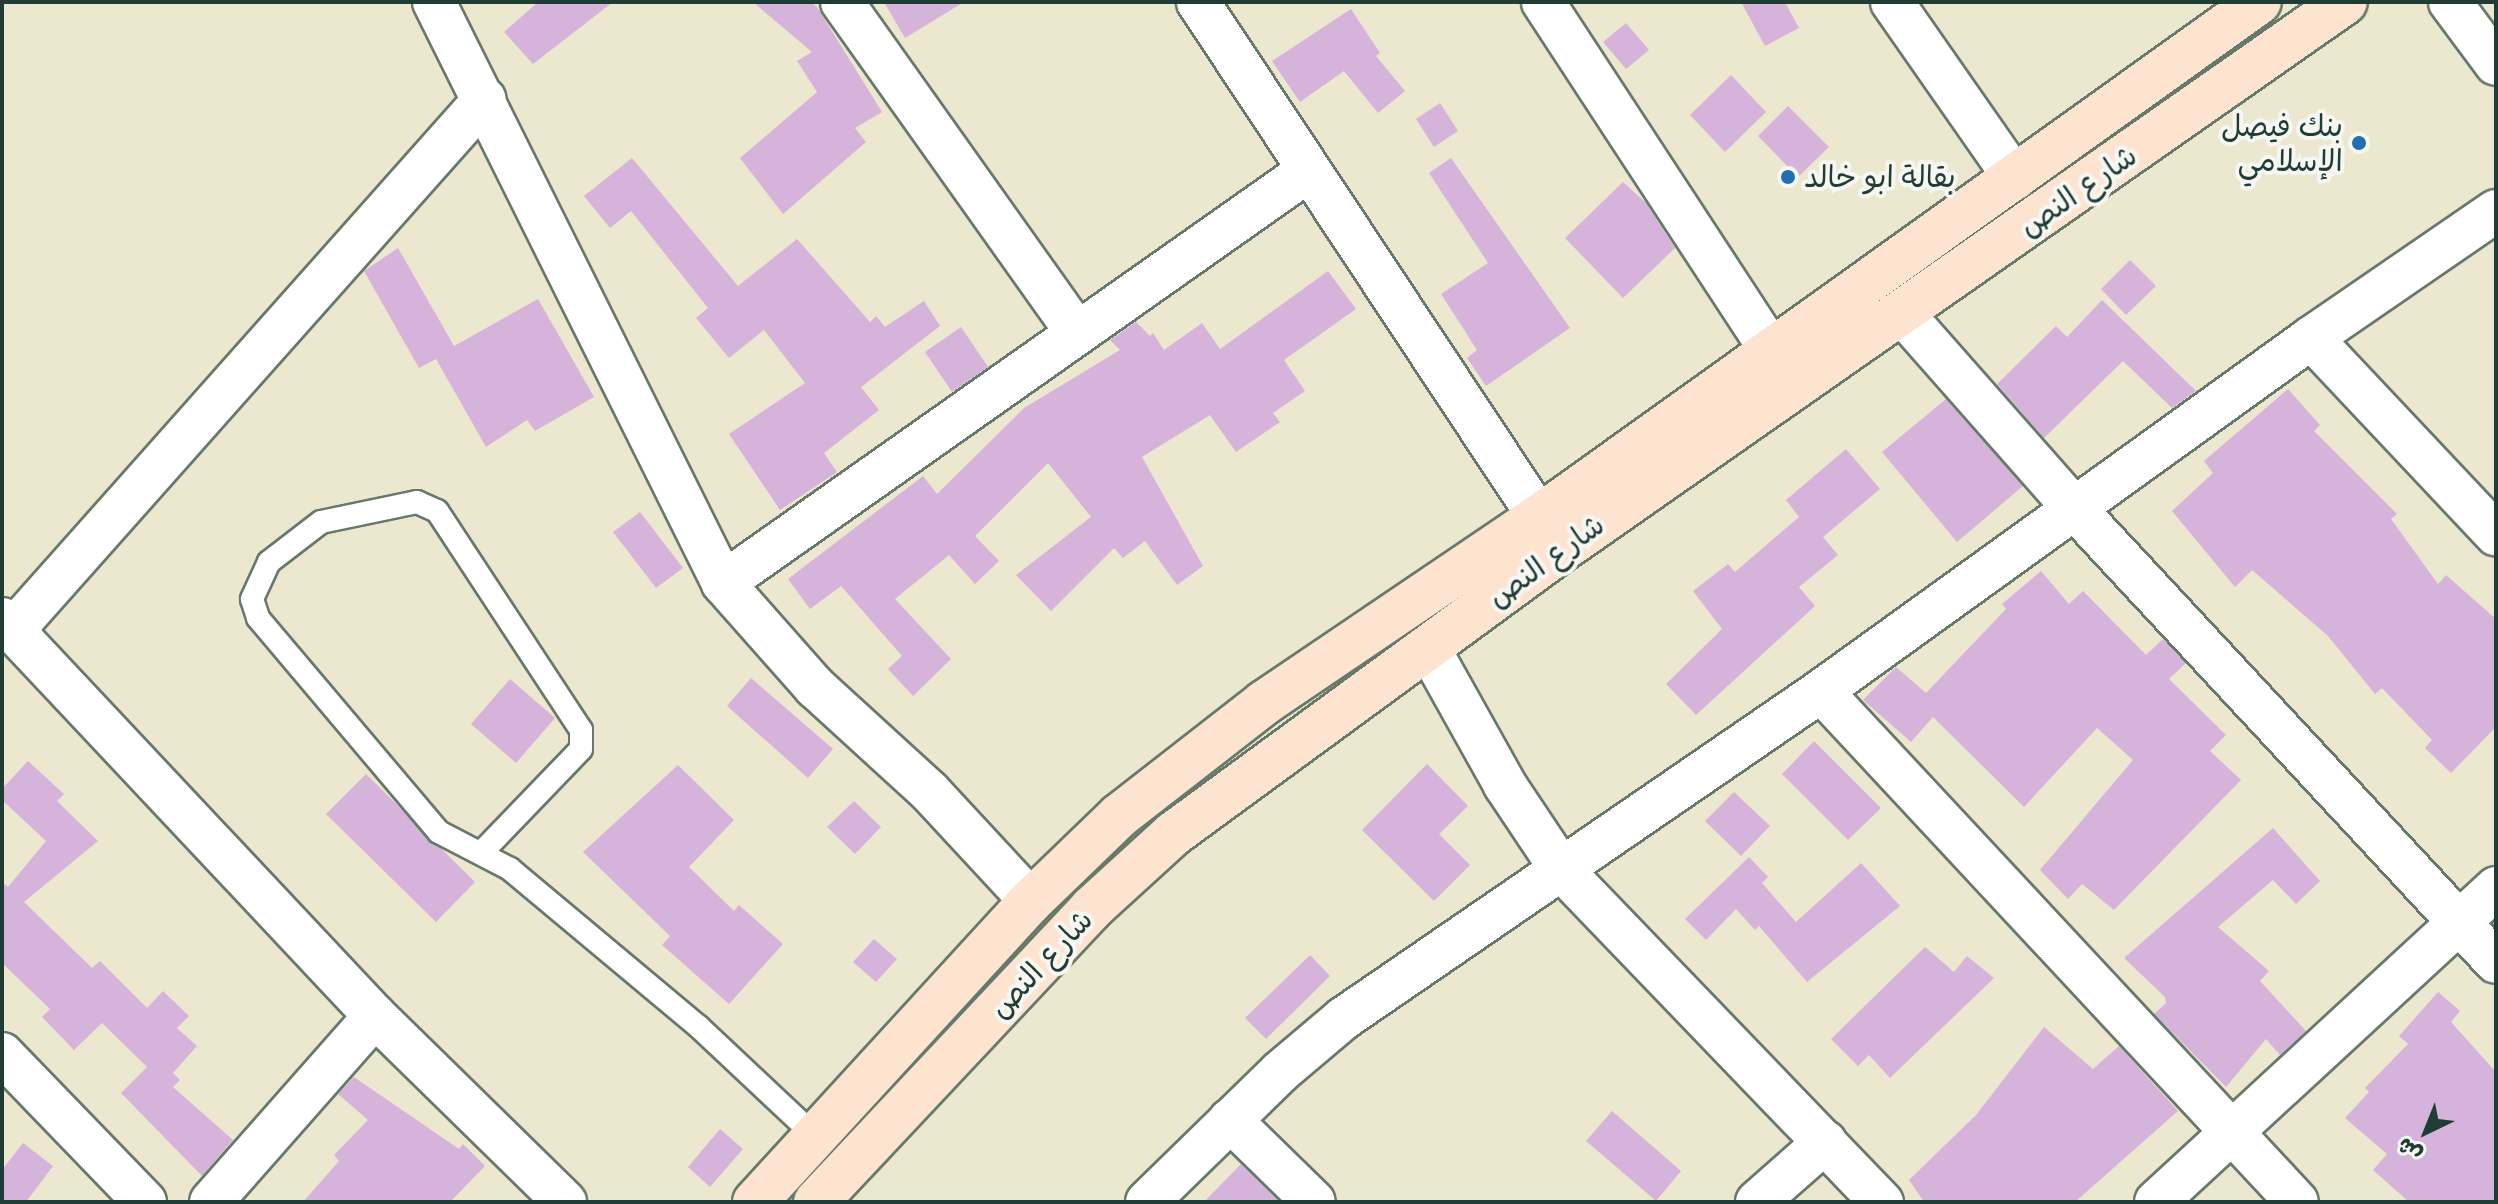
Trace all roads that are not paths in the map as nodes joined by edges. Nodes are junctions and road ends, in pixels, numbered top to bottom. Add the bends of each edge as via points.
1 (842, 2) edge
2 (1198, 2) edge
3 (1543, 2) edge
4 (1892, 2) edge
5 (2259, 2) edge
6 (2450, 2) edge
7 (2343, 3) edge
8 (444, 6) edge
9 (2496, 64) edge
10 (485, 99) junction
11 (1308, 171) junction
12 (2015, 178) junction
13 (2496, 211) edge
14 (1902, 313) junction
15 (1077, 333) junction
16 (2311, 338) junction
17 (1772, 352) junction
18 (2075, 509) junction
19 (1539, 517) junction
20 (2496, 534) edge
21 (723, 583) junction
22 (8, 625) edge
23 (1428, 647) junction
24 (1821, 691) junction
25 (483, 851) junction
26 (1561, 869) junction
27 (2496, 888) edge
28 (1031, 901) junction
29 (2459, 922) junction
30 (2496, 962) edge
31 (375, 1016) junction
32 (2, 1054) edge
33 (1230, 1120) junction
34 (2232, 1132) junction
35 (814, 1135) junction
36 (1825, 1142) junction
37 (145, 1202) edge
38 (211, 1202) edge
39 (565, 1202) edge
40 (755, 1202) edge
41 (816, 1202) edge
42 (1147, 1202) edge
43 (1314, 1202) edge
44 (1757, 1202) edge
45 (1882, 1202) edge
46 (2156, 1202) edge
47 (2297, 1202) edge

1 - 15 street
2 - 11 street
3 - 17 street
4 - 12 street
5 - 12 main road, شارع النص
6 - 9 street
7 - 14 main road, شارع النص
8 - 10 street
10 - 21 street
10 - 22 street
11 - 15 street
11 - 19 street
12 - 17 main road, شارع النص
13 - 16 street
14 - 18 street
14 - 23 main road, شارع النص
15 - 21 street
16 - 18 street
16 - 20 street
17 - 19 main road, شارع النص
18 - 24 street
18 - 29 street
19 - 28 main road, شارع النص via 1264,703 1119,816
21 - 28 street via 815,687 929,791
22 - 31 street
23 - 26 street via 1505,785
23 - 41 main road, شارع النص via 1173,834 1092,908
24 - 26 street
24 - 34 street
25 - 25 lane via 461,847 439,832 258,618 252,599 269,562 321,522 417,502 437,511 581,730 581,749
25 - 35 lane via 699,1027
26 - 33 street via 1344,1018
26 - 36 street
27 - 29 street
28 - 35 main road, شارع النص
29 - 30 street
29 - 34 street
31 - 38 street
31 - 39 street
32 - 37 street
33 - 42 street
33 - 43 street
34 - 46 street
34 - 47 street
35 - 40 main road, شارع النص
36 - 44 street
36 - 45 street

